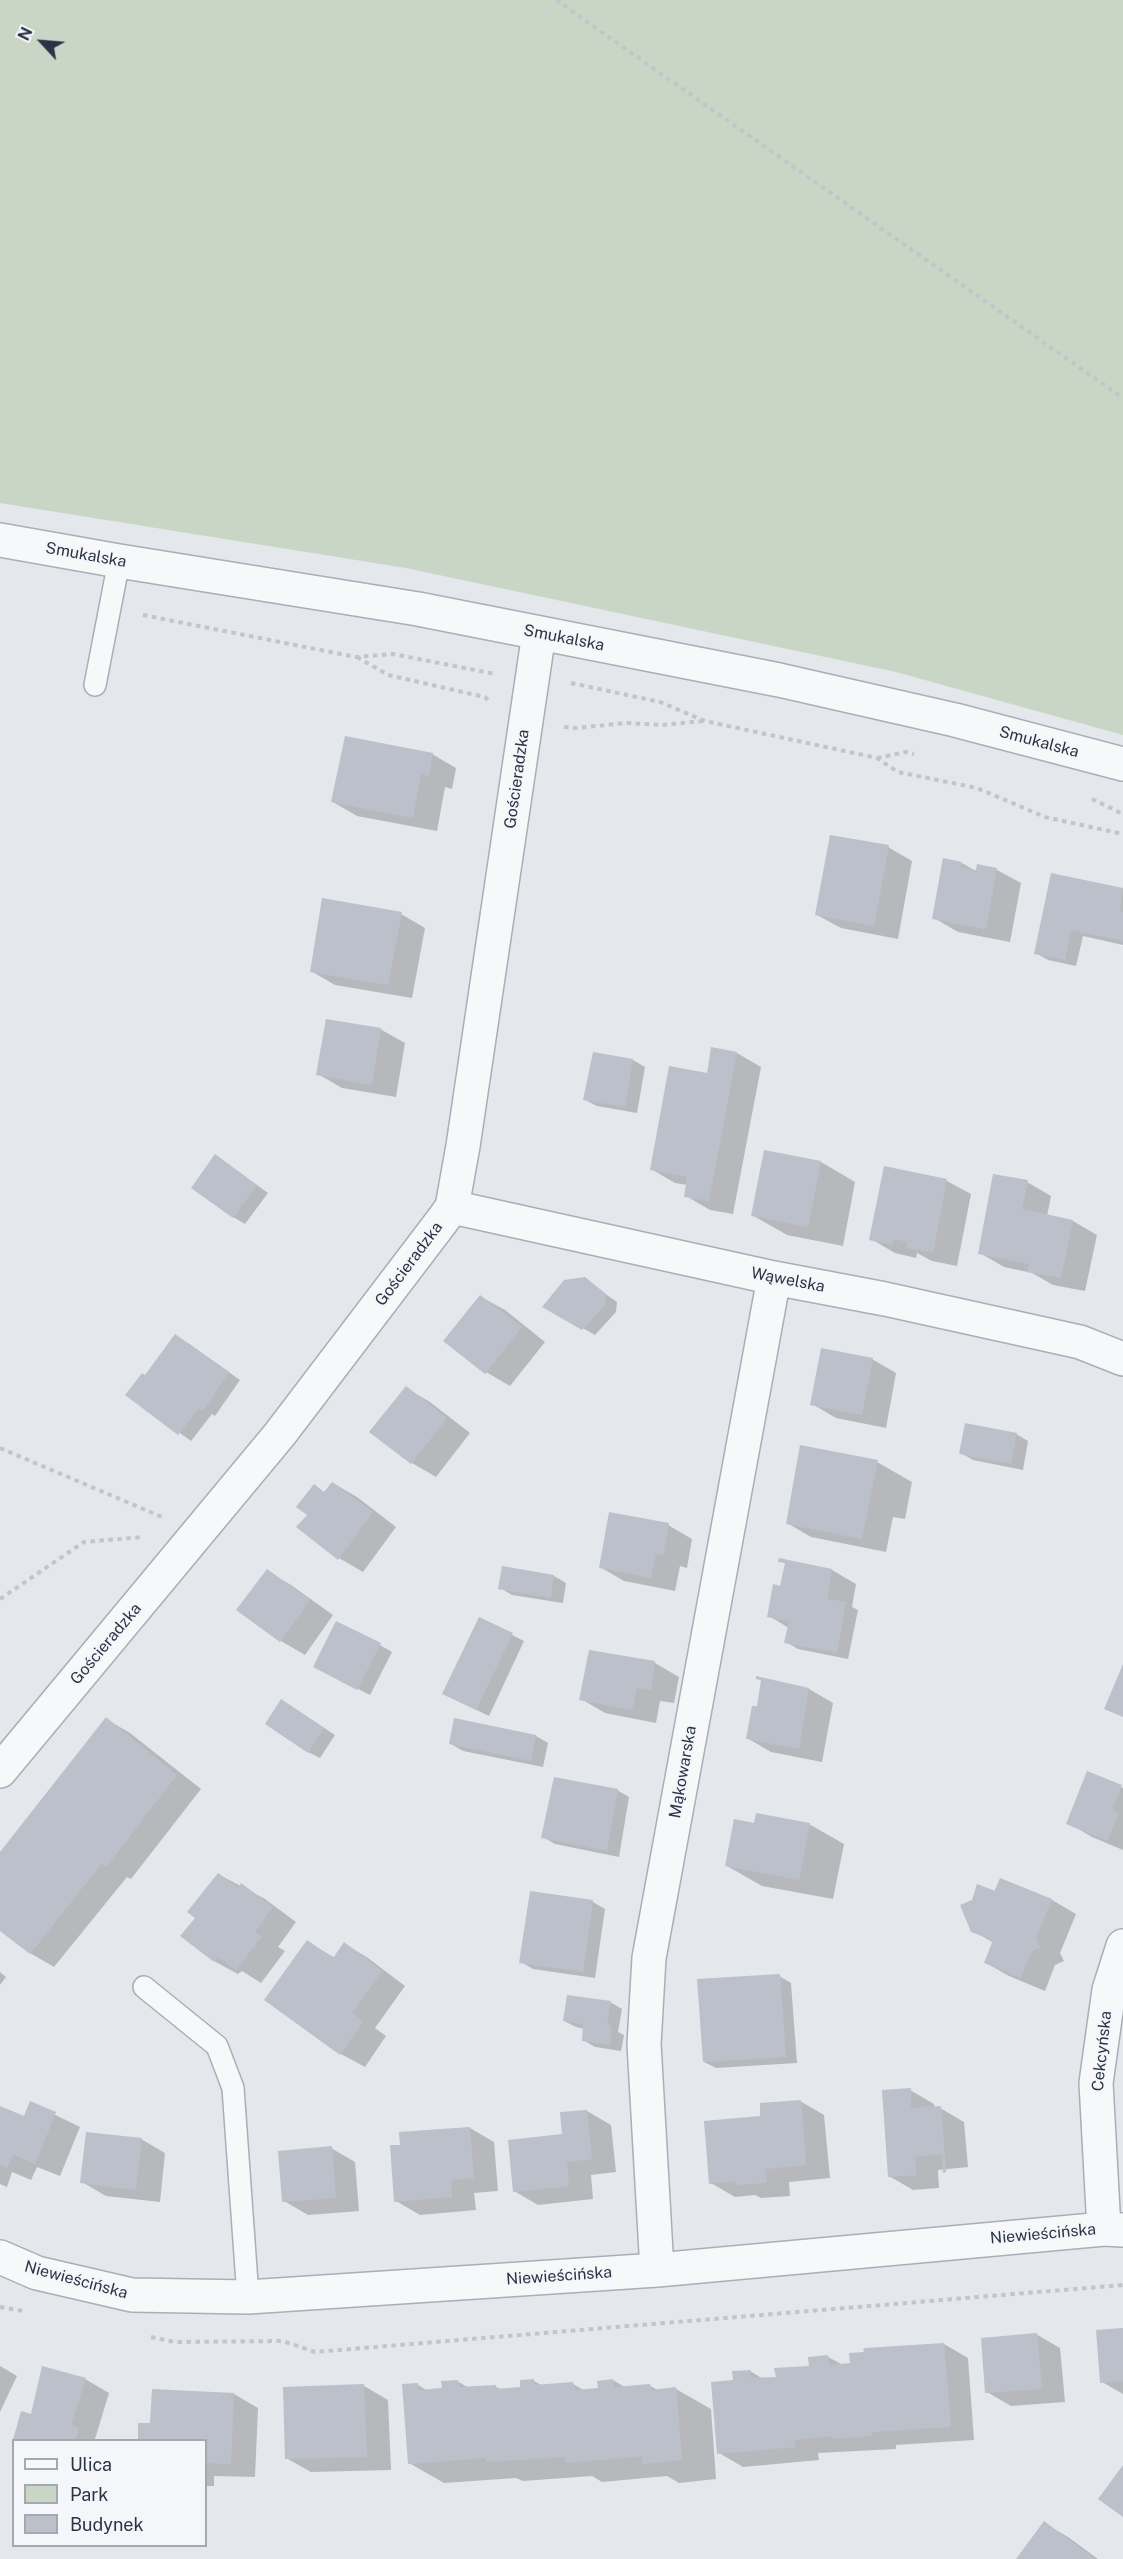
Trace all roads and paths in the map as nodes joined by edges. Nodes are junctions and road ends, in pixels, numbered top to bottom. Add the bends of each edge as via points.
1 (556, 0) edge
2 (1123, 398) edge
3 (0, 540) edge
4 (119, 561) junction
5 (140, 614) dead end
6 (539, 633) junction
7 (356, 657) dead end
8 (95, 685) dead end
9 (705, 721) dead end
10 (1123, 764) edge
11 (1123, 834) edge
12 (452, 1207) junction
13 (774, 1278) junction
14 (1123, 1359) edge
15 (0, 1448) edge
16 (198, 1532) junction
17 (0, 1599) edge
18 (0, 1771) edge
19 (1123, 1947) edge
20 (144, 1987) dead end
21 (1114, 2229) edge
22 (0, 2257) edge
23 (657, 2270) junction
24 (1123, 2285) edge
25 (248, 2297) junction
26 (0, 2307) edge
27 (30, 2313) dead end
28 (140, 2335) dead end

1 - 2 path
3 - 4 street, Smukalska
4 - 6 street, Smukalska via 418,609
4 - 8 lane
5 - 7 path
6 - 10 street, Smukalska via 873,700
6 - 12 street, Gościeradzka
9 - 11 path via 877,758 898,772 977,788 1045,817
12 - 13 street, Wąwelska
12 - 16 street, Gościeradzka via 280,1434
13 - 14 street, Wąwelska via 1080,1342
13 - 23 street, Mąkowarska via 649,1958 644,2044
15 - 16 path
16 - 17 path via 84,1542
16 - 18 street, Gościeradzka
19 - 21 street, Cekcyńska via 1109,1990 1096,2083
20 - 25 lane via 217,2046 233,2088
21 - 23 street, Niewieścińska
22 - 25 street, Niewieścińska via 37,2273 132,2295
23 - 25 street, Niewieścińska
24 - 28 path via 315,2352 283,2341 175,2342
26 - 27 path

